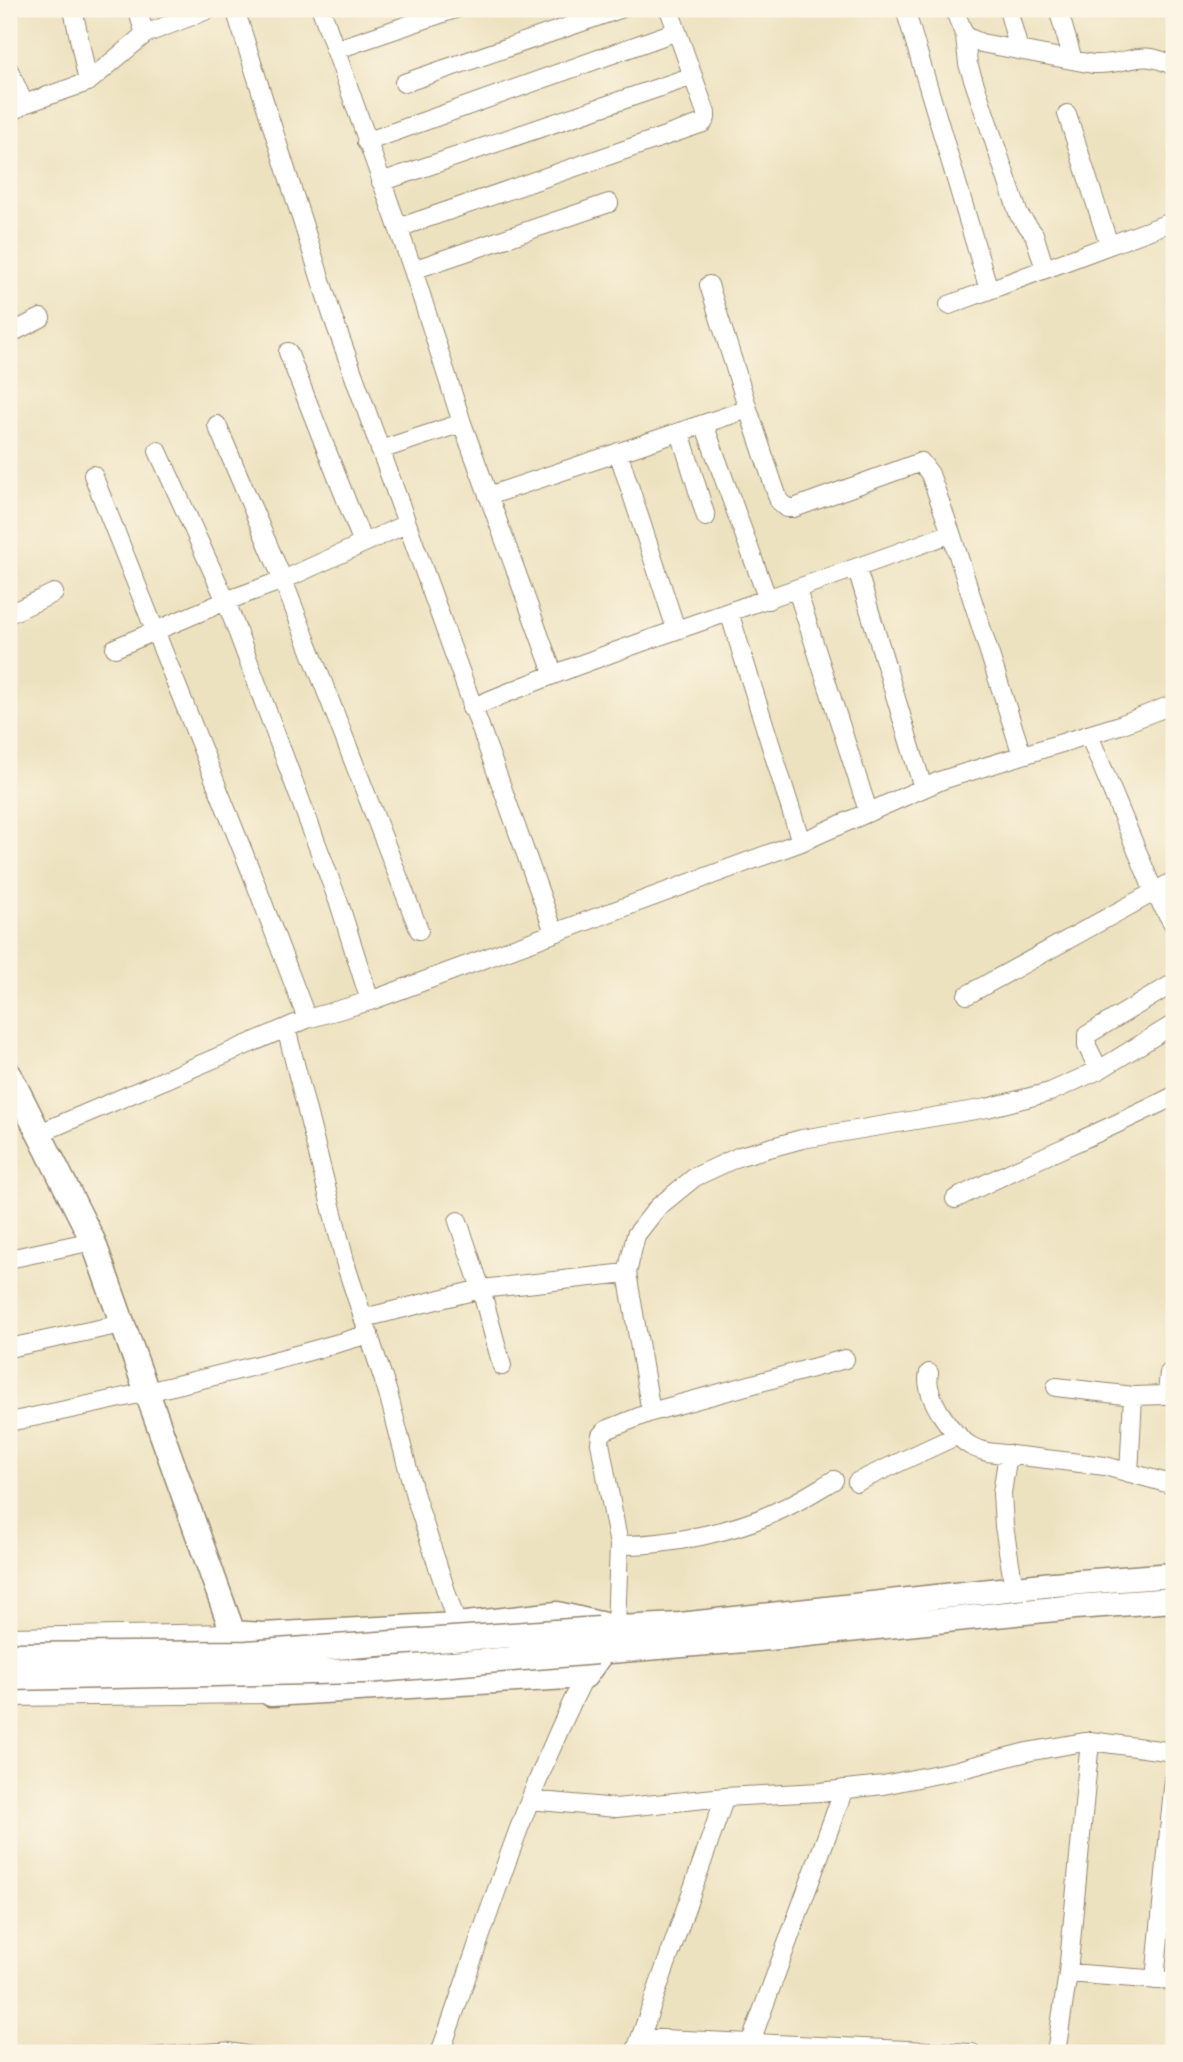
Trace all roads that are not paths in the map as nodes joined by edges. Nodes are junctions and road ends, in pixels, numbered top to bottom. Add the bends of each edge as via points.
1 (74, 9) edge
2 (137, 9) edge
3 (210, 9) edge
4 (235, 9) edge
5 (321, 9) edge
6 (455, 9) edge
7 (620, 9) edge
8 (669, 9) edge
9 (905, 9) edge
10 (954, 9) edge
11 (1008, 9) edge
12 (1058, 9) edge
13 (677, 31) junction
14 (145, 34) junction
15 (965, 36) junction
16 (335, 50) junction
17 (1018, 50) junction
18 (1073, 60) junction
19 (1174, 66) edge
20 (9, 69) edge
21 (693, 76) junction
22 (88, 82) junction
23 (404, 83) dead end
24 (16, 109) edge
25 (1067, 114) dead end
26 (366, 142) junction
27 (381, 181) junction
28 (609, 203) dead end
29 (1174, 221) edge
30 (398, 228) junction
31 (1109, 245) junction
32 (1045, 269) junction
33 (413, 270) junction
34 (709, 285) dead end
35 (989, 290) junction
36 (949, 305) dead end
37 (41, 318) dead end
38 (9, 334) edge
39 (289, 352) dead end
40 (748, 410) junction
41 (462, 423) junction
42 (704, 424) junction
43 (217, 425) dead end
44 (680, 432) junction
45 (380, 450) junction
46 (158, 451) dead end
47 (618, 452) junction
48 (93, 475) dead end
49 (488, 496) junction
50 (706, 517) dead end
51 (406, 524) junction
52 (951, 533) junction
53 (363, 543) junction
54 (857, 569) junction
55 (283, 580) junction
56 (797, 590) junction
57 (54, 593) dead end
58 (768, 600) junction
59 (226, 601) junction
60 (729, 612) junction
61 (9, 614) edge
62 (676, 629) junction
63 (155, 632) junction
64 (116, 648) dead end
65 (553, 673) junction
66 (1174, 704) edge
67 (471, 708) junction
68 (1089, 735) junction
69 (1022, 755) junction
70 (923, 788) junction
71 (869, 811) junction
72 (801, 842) junction
73 (1174, 881) edge
74 (1154, 892) junction
75 (1174, 925) edge
76 (419, 930) dead end
77 (554, 932) junction
78 (1174, 983) edge
79 (967, 995) dead end
80 (370, 1001) junction
81 (307, 1019) junction
82 (1174, 1024) edge
83 (286, 1028) junction
84 (1098, 1070) junction
85 (9, 1074) edge
86 (1174, 1096) edge
87 (40, 1133) junction
88 (955, 1199) dead end
89 (458, 1221) dead end
90 (93, 1241) junction
91 (9, 1259) edge
92 (627, 1273) junction
93 (481, 1289) junction
94 (122, 1324) junction
95 (366, 1326) junction
96 (9, 1348) edge
97 (845, 1359) dead end
98 (502, 1366) dead end
99 (1174, 1369) edge
100 (929, 1373) dead end
101 (1056, 1387) dead end
102 (146, 1394) junction
103 (1133, 1396) junction
104 (651, 1412) junction
105 (9, 1422) edge
106 (958, 1435) junction
107 (1008, 1454) junction
108 (1129, 1473) junction
109 (834, 1480) dead end
110 (857, 1482) dead end
111 (1174, 1485) edge
112 (619, 1545) junction
113 (1174, 1574) edge
114 (1014, 1588) junction
115 (1174, 1600) edge
116 (457, 1625) junction
117 (233, 1633) junction
118 (9, 1637) edge
119 (603, 1640) junction
120 (9, 1655) edge
121 (584, 1676) junction
122 (9, 1678) edge
123 (271, 1694) junction
124 (9, 1697) edge
125 (1090, 1741) junction
126 (1174, 1752) edge
127 (1174, 1778) edge
128 (844, 1789) junction
129 (725, 1797) junction
130 (530, 1800) junction
131 (1068, 1973) junction
132 (1155, 1980) junction
133 (1174, 1981) edge
134 (750, 2043) junction
135 (638, 2045) edge
136 (250, 2052) edge
137 (143, 2053) edge
138 (261, 2053) edge
139 (440, 2053) edge
140 (972, 2053) edge
141 (1056, 2053) edge

1 - 22 street
2 - 14 street
3 - 14 street
4 - 45 street
5 - 16 street
6 - 16 street
7 - 23 street
8 - 13 street
9 - 35 street
10 - 15 street
11 - 17 street
12 - 18 street
13 - 21 street
13 - 26 street
14 - 22 street
15 - 17 street
15 - 32 street via 968,64 1019,215 1034,234
16 - 26 street
17 - 18 street
18 - 19 street via 1109,65 1147,56
20 - 24 street
21 - 27 street
21 - 30 street via 706,113 703,123
22 - 24 street
25 - 31 street
26 - 27 street
27 - 30 street
28 - 33 street
29 - 31 street
30 - 33 street
31 - 32 street
32 - 35 street
33 - 41 street
34 - 40 street
35 - 36 street
37 - 38 street
39 - 53 street
40 - 42 street
40 - 52 street via 783,505 794,508 920,462 930,474
41 - 45 street
41 - 49 street
42 - 44 street
42 - 58 street
43 - 55 street
44 - 47 street
44 - 50 street
45 - 51 street
46 - 59 street
47 - 49 street
47 - 62 street
48 - 63 street
49 - 65 street
51 - 53 street
51 - 67 street
52 - 54 street
52 - 69 street
53 - 55 street
54 - 56 street
54 - 70 street
55 - 59 street
55 - 76 street
56 - 58 street
56 - 71 street
57 - 61 street
58 - 60 street
59 - 63 street
59 - 80 street via 340,906
60 - 62 street
60 - 72 street
62 - 65 street
63 - 64 street
63 - 81 street
65 - 67 street
66 - 68 street
67 - 77 street
68 - 69 street
68 - 74 street
69 - 70 street
70 - 71 street
71 - 72 street
72 - 77 street
73 - 74 street
74 - 75 street
74 - 79 street
77 - 80 street
78 - 84 street via 1087,1035
80 - 81 street
81 - 83 street
82 - 84 street
83 - 87 street
83 - 95 street via 347,1269
84 - 92 street via 1050,1091 987,1108 802,1139 740,1156 695,1177 658,1206 636,1235
85 - 87 main road
86 - 88 street
87 - 90 main road
89 - 93 street
90 - 91 street
90 - 94 main road
92 - 93 street
92 - 104 street
93 - 95 street
93 - 98 street
94 - 96 street
94 - 102 main road
95 - 102 street via 278,1361
95 - 116 street
97 - 104 street
99 - 103 street via 1165,1395
100 - 106 street via 933,1400
101 - 103 street
102 - 105 street
102 - 117 main road
103 - 108 street
104 - 112 street via 612,1426 601,1435
106 - 107 street via 970,1446
106 - 110 street
107 - 108 street via 1069,1460
107 - 114 street via 1003,1504
108 - 111 street
109 - 112 street via 780,1510 732,1528
112 - 119 street
113 - 114 main road
114 - 119 main road via 680,1625
115 - 119 main road via 769,1638
116 - 117 main road
116 - 119 main road via 557,1614
117 - 118 street
117 - 123 main road
119 - 120 main road, bridge via 247,1653
119 - 121 main road
119 - 122 main road, bridge via 366,1671
121 - 123 main road
121 - 130 street
123 - 124 street
125 - 126 street
125 - 128 street via 883,1785
125 - 131 street
127 - 132 street
128 - 129 street
128 - 134 street
129 - 130 street via 616,1808
129 - 135 street
130 - 139 street
131 - 132 street
131 - 141 street
132 - 133 street
134 - 135 street
134 - 140 street
136 - 137 lane via 226,2047
136 - 138 lane

